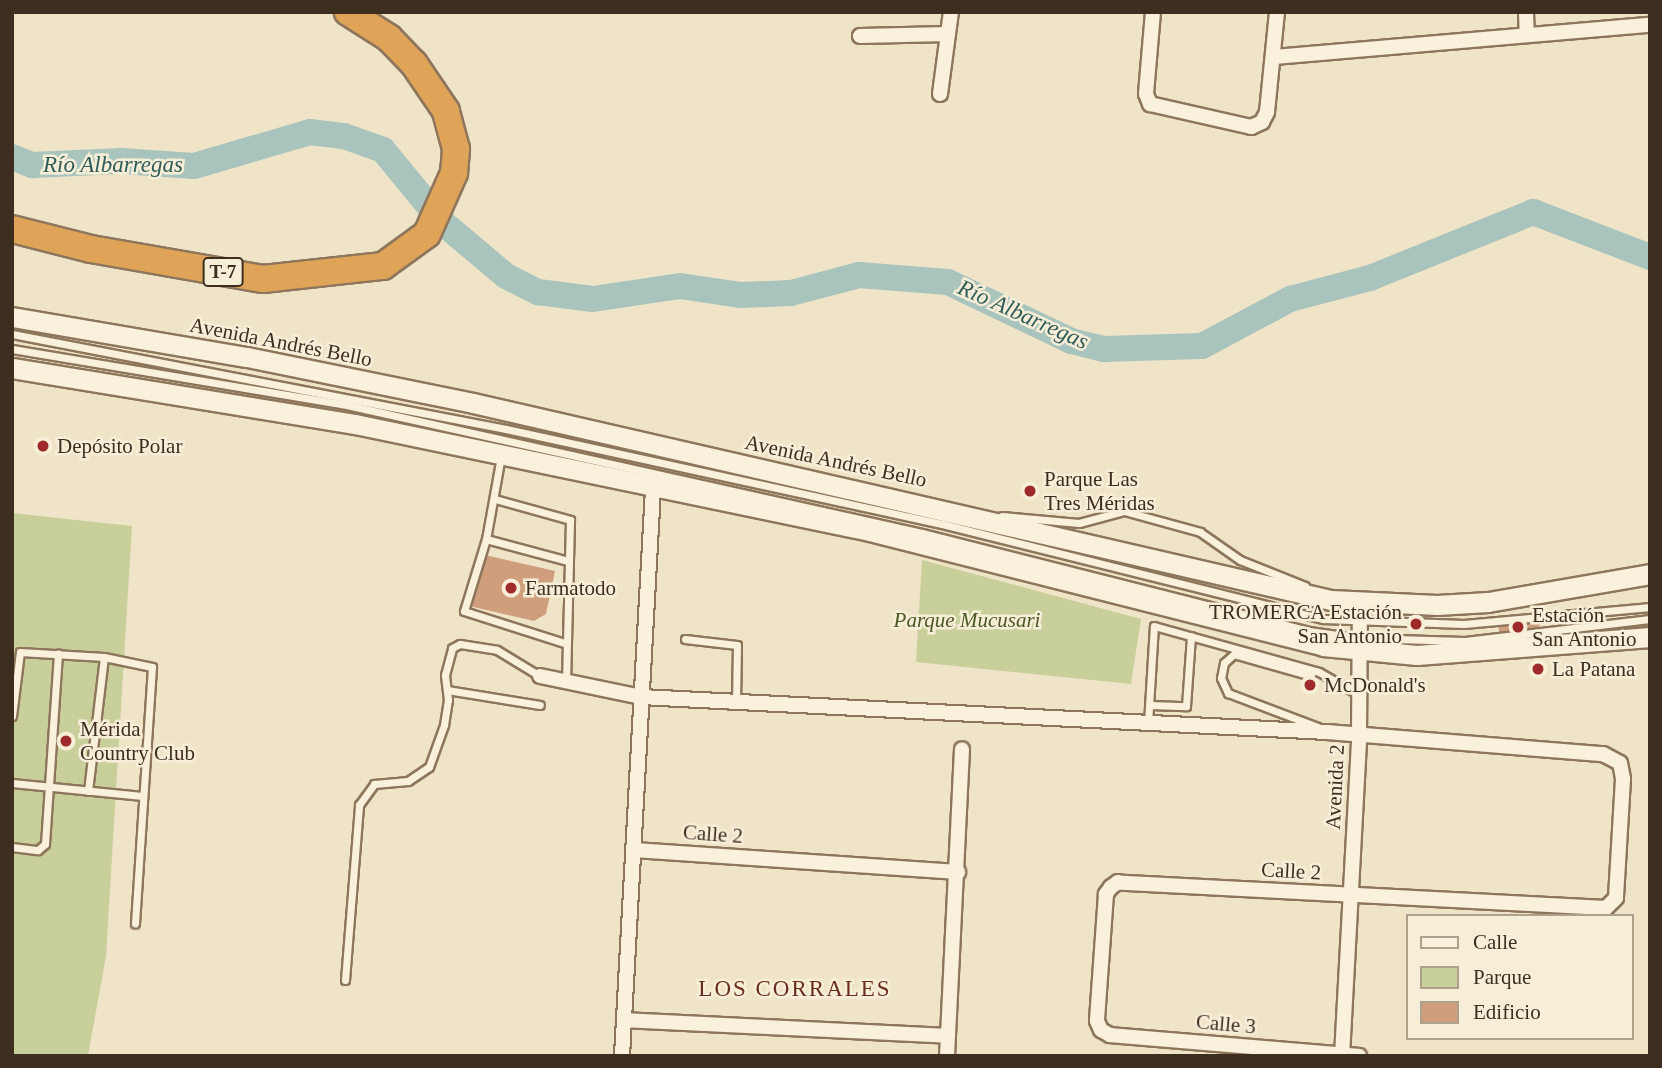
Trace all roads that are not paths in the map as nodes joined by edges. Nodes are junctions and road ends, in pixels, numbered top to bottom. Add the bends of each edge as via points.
1 (348, 12) edge
2 (951, 12) edge
3 (1153, 12) edge
4 (1277, 12) edge
5 (1525, 12) edge
6 (1650, 25) edge
7 (948, 34) junction
8 (1527, 35) junction
9 (860, 36) dead end
10 (1274, 57) junction
11 (940, 94) dead end
12 (12, 229) edge
13 (12, 317) edge
14 (12, 334) edge
15 (12, 349) edge
16 (12, 368) edge
17 (501, 456) junction
18 (653, 489) junction
19 (495, 499) junction
20 (984, 517) junction
21 (486, 539) junction
22 (568, 561) junction
23 (1650, 574) edge
24 (1331, 600) junction
25 (1650, 607) edge
26 (1360, 613) junction
27 (1650, 619) edge
28 (1191, 636) junction
29 (1650, 637) edge
30 (685, 639) dead end
31 (564, 643) junction
32 (1359, 645) junction
33 (58, 653) junction
34 (104, 657) junction
35 (540, 676) joint
36 (1311, 676) dead end
37 (566, 683) junction
38 (447, 690) junction
39 (1358, 694) junction
40 (641, 696) junction
41 (736, 703) junction
42 (540, 705) dead end
43 (1150, 705) junction
44 (12, 716) edge
45 (1148, 723) junction
46 (1327, 732) junction
47 (1359, 737) junction
48 (962, 749) dead end
49 (12, 783) edge
50 (49, 788) junction
51 (88, 791) junction
52 (142, 796) junction
53 (12, 847) edge
54 (634, 850) junction
55 (958, 872) junction
56 (1349, 896) junction
57 (135, 923) dead end
58 (345, 980) dead end
59 (624, 1020) junction
60 (1097, 1021) joint
61 (947, 1036) junction
62 (1342, 1055) edge
63 (622, 1056) edge
64 (947, 1056) edge
65 (1359, 1056) edge

1 - 12 highway, T-7 via 389,38 441,102 457,149 446,196 426,234 383,266 263,279 91,249
2 - 7 street
3 - 10 street via 1146,94 1154,107 1257,125 1267,112
4 - 10 street
5 - 8 street
6 - 8 street
7 - 9 street
7 - 11 street
8 - 10 street
13 - 20 street, Avenida Andrés Bello via 247,356
14 - 26 lane via 506,429 942,524 1282,611
15 - 32 lane via 342,404 829,511
16 - 17 street via 355,424
17 - 18 street
17 - 19 lane
18 - 32 street via 870,531 1290,639
18 - 40 street
19 - 21 lane
19 - 22 lane via 570,520
20 - 24 street, Avenida Andrés Bello via 1213,576
20 - 24 lane via 1079,523 1124,511 1200,532 1240,560
21 - 22 lane
21 - 31 lane via 464,611
22 - 31 lane
23 - 26 street, Avenida Andrés Bello via 1488,602
24 - 26 street, Avenida Andrés Bello
25 - 26 lane via 1464,624
26 - 32 street, Avenida 2
27 - 32 lane via 1465,641
28 - 39 lane via 1319,672
28 - 43 lane via 1186,706
28 - 43 lane via 1154,626
29 - 32 street via 1485,653
30 - 41 lane via 737,645
31 - 37 lane
32 - 39 street, Avenida 2
33 - 34 lane
33 - 44 lane via 20,652
33 - 50 lane
34 - 51 lane
34 - 52 lane via 152,667
35 - 37 street
35 - 38 lane via 498,650 460,645 452,648 448,659
36 - 46 lane via 1234,654 1224,663 1221,678 1228,693
37 - 40 street
38 - 42 lane
38 - 58 lane via 444,725 429,767 408,781 374,785 359,805
39 - 47 street, Avenida 2
40 - 41 street
40 - 54 street
41 - 45 street
43 - 45 lane
45 - 46 street
46 - 47 street
47 - 56 street, Avenida 2
47 - 56 street, Calle 2 via 1603,754 1620,764 1623,779 1615,898 1606,908
48 - 55 street
49 - 50 lane
50 - 51 lane
50 - 53 lane via 45,844 38,850
51 - 52 lane
52 - 57 lane
54 - 55 street, Calle 2
54 - 59 street
55 - 61 street
56 - 60 street, Calle 2 via 1118,883 1106,894
56 - 62 street, Avenida 2
59 - 61 street
59 - 63 street
60 - 62 street, Calle 3 via 1110,1035
61 - 64 street
62 - 65 street, Calle 3

